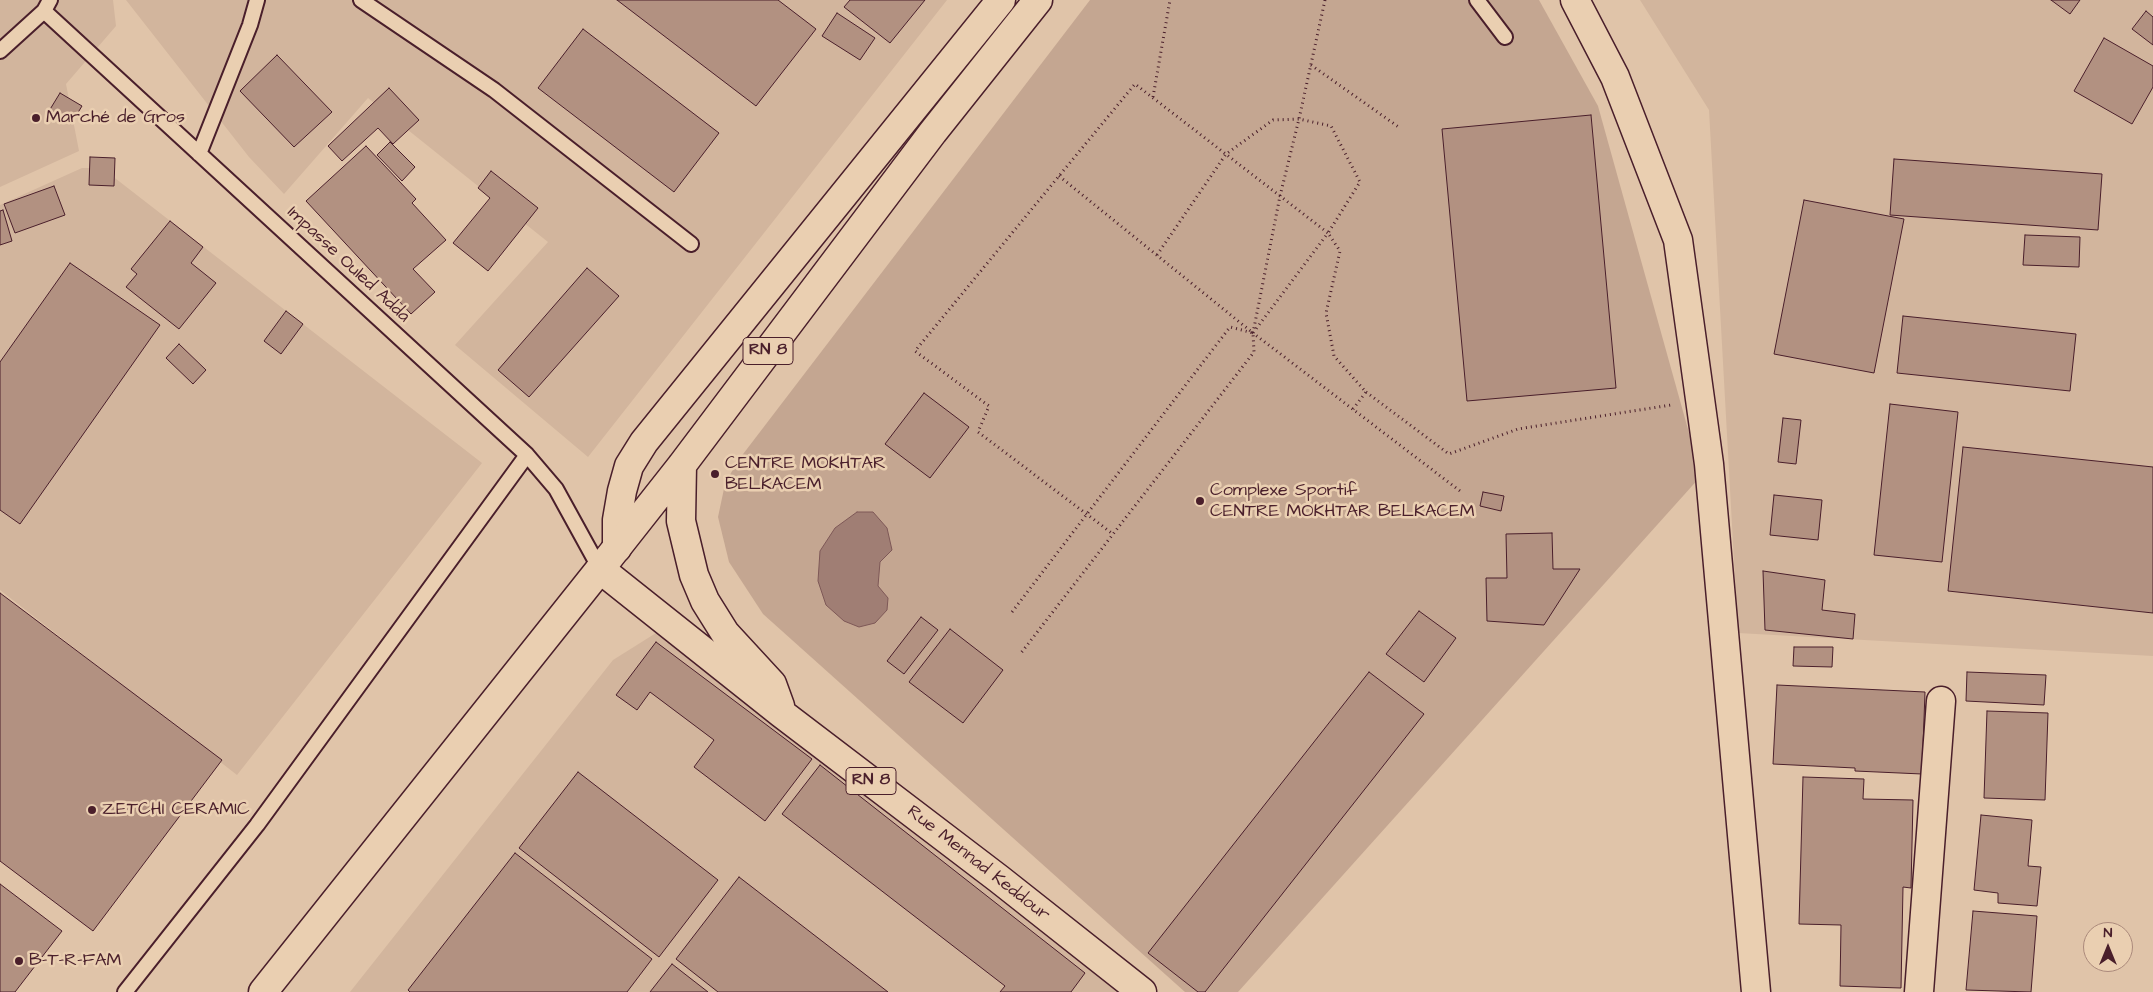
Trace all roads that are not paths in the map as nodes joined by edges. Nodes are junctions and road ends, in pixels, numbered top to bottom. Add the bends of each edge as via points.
1 (257, 0) edge
2 (361, 0) edge
3 (1001, 0) edge
4 (1038, 0) edge
5 (1477, 0) edge
6 (1575, 0) edge
7 (47, 5) edge
8 (1505, 37) dead end
9 (0, 51) edge
10 (199, 154) junction
11 (691, 244) dead end
12 (527, 455) junction
13 (682, 465) junction
14 (617, 548) junction
15 (600, 569) junction
16 (1941, 701) dead end
17 (781, 713) junction
18 (125, 992) edge
19 (263, 992) edge
20 (1142, 992) edge
21 (1756, 992) edge
22 (1919, 992) edge

1 - 10 lane via 250,26
2 - 11 lane via 494,90
3 - 14 main road via 644,442 630,466 622,491
4 - 13 main road, RN 8 via 933,132
5 - 8 lane
6 - 21 main road via 1616,77 1678,240 1709,464
7 - 9 lane
7 - 10 lane, Impasse Ouled Adda
10 - 12 lane, Impasse Ouled Adda
12 - 15 lane, Impasse Ouled Adda via 556,489
12 - 18 lane via 257,825
13 - 14 main road, RN 8
13 - 17 main road via 681,521 694,575 705,601 725,633 772,684
14 - 15 main road, RN 8
15 - 17 main road, Rue Mennad Keddour / RN 8
15 - 19 main road
16 - 22 main road
17 - 20 main road, Rue Mennad Keddour / RN 8

